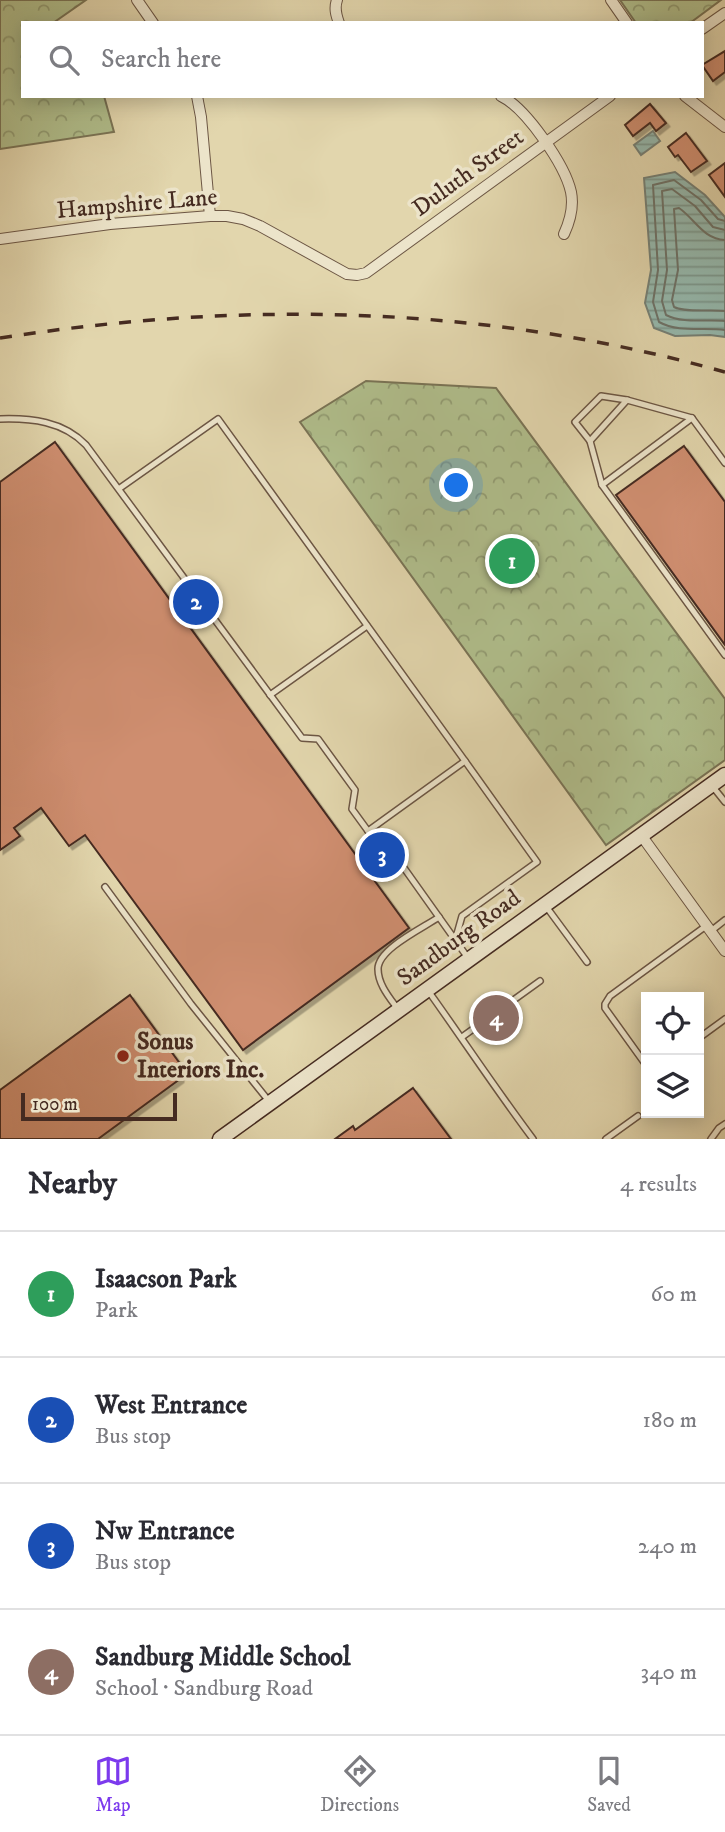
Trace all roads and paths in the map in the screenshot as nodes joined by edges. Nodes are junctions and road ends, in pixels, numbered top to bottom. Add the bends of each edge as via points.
1 (137, 0) edge
2 (337, 0) edge
3 (611, 0) edge
4 (725, 13) edge
5 (152, 21) edge
6 (339, 21) edge
7 (626, 21) edge
8 (704, 28) edge
9 (197, 98) edge
10 (504, 98) edge
11 (607, 98) edge
12 (688, 98) edge
13 (725, 127) edge
14 (545, 143) junction
15 (210, 216) junction
16 (564, 234) dead end
17 (0, 239) edge
18 (347, 274) joint
19 (626, 400) junction
20 (692, 418) junction
21 (0, 419) edge
22 (590, 441) junction
23 (725, 463) edge
24 (602, 485) junction
25 (120, 488) junction
26 (367, 626) junction
27 (725, 655) edge
28 (270, 695) junction
29 (465, 761) junction
30 (725, 775) edge
31 (711, 785) junction
32 (725, 802) edge
33 (368, 831) junction
34 (641, 835) junction
35 (105, 887) dead end
36 (545, 905) junction
37 (439, 917) junction
38 (725, 920) edge
39 (708, 928) junction
40 (455, 941) junction
41 (725, 951) edge
42 (469, 960) junction
43 (587, 962) dead end
44 (540, 981) dead end
45 (428, 989) junction
46 (399, 1010) junction
47 (725, 1019) edge
48 (704, 1034) edge
49 (461, 1037) junction
50 (641, 1058) edge
51 (270, 1103) junction
52 (638, 1116) dead end
53 (725, 1124) edge
54 (226, 1137) edge
55 (533, 1139) edge
56 (606, 1139) edge
57 (711, 1139) edge

1 - 5 street
2 - 6 street
3 - 7 street
4 - 8 street
9 - 15 street
10 - 14 street via 524,114
11 - 14 street, Duluth Street
12 - 13 street
14 - 16 street via 566,175 572,194 571,217
14 - 18 street, Duluth Street via 366,273
15 - 17 street, Hampshire Lane
15 - 18 street, Hampshire Lane via 243,219 260,226
19 - 20 lane
19 - 22 lane
19 - 22 lane via 601,396 575,422
20 - 23 lane
20 - 24 lane
21 - 25 lane via 40,421 72,433
22 - 24 lane
24 - 27 lane
25 - 26 lane via 218,419
25 - 28 lane
26 - 28 lane
26 - 29 lane
28 - 33 lane via 302,738 318,739 340,769 355,790 352,809
29 - 33 lane
29 - 40 lane via 537,862 462,916
30 - 31 street, Sandburg Road
31 - 32 lane
31 - 34 street, Sandburg Road
33 - 37 lane via 382,837
34 - 36 street, Sandburg Road
34 - 39 street
35 - 51 lane
36 - 42 street, Sandburg Road
36 - 43 lane
37 - 40 lane
37 - 46 lane via 386,952 380,961 380,981
38 - 39 lane
39 - 41 street
39 - 50 lane via 604,1004
40 - 42 lane
42 - 45 street, Sandburg Road
44 - 49 lane
45 - 46 street, Sandburg Road
45 - 49 lane
46 - 51 street, Sandburg Road
47 - 48 lane
49 - 55 lane
51 - 54 street, Sandburg Road
52 - 56 lane
53 - 57 lane

